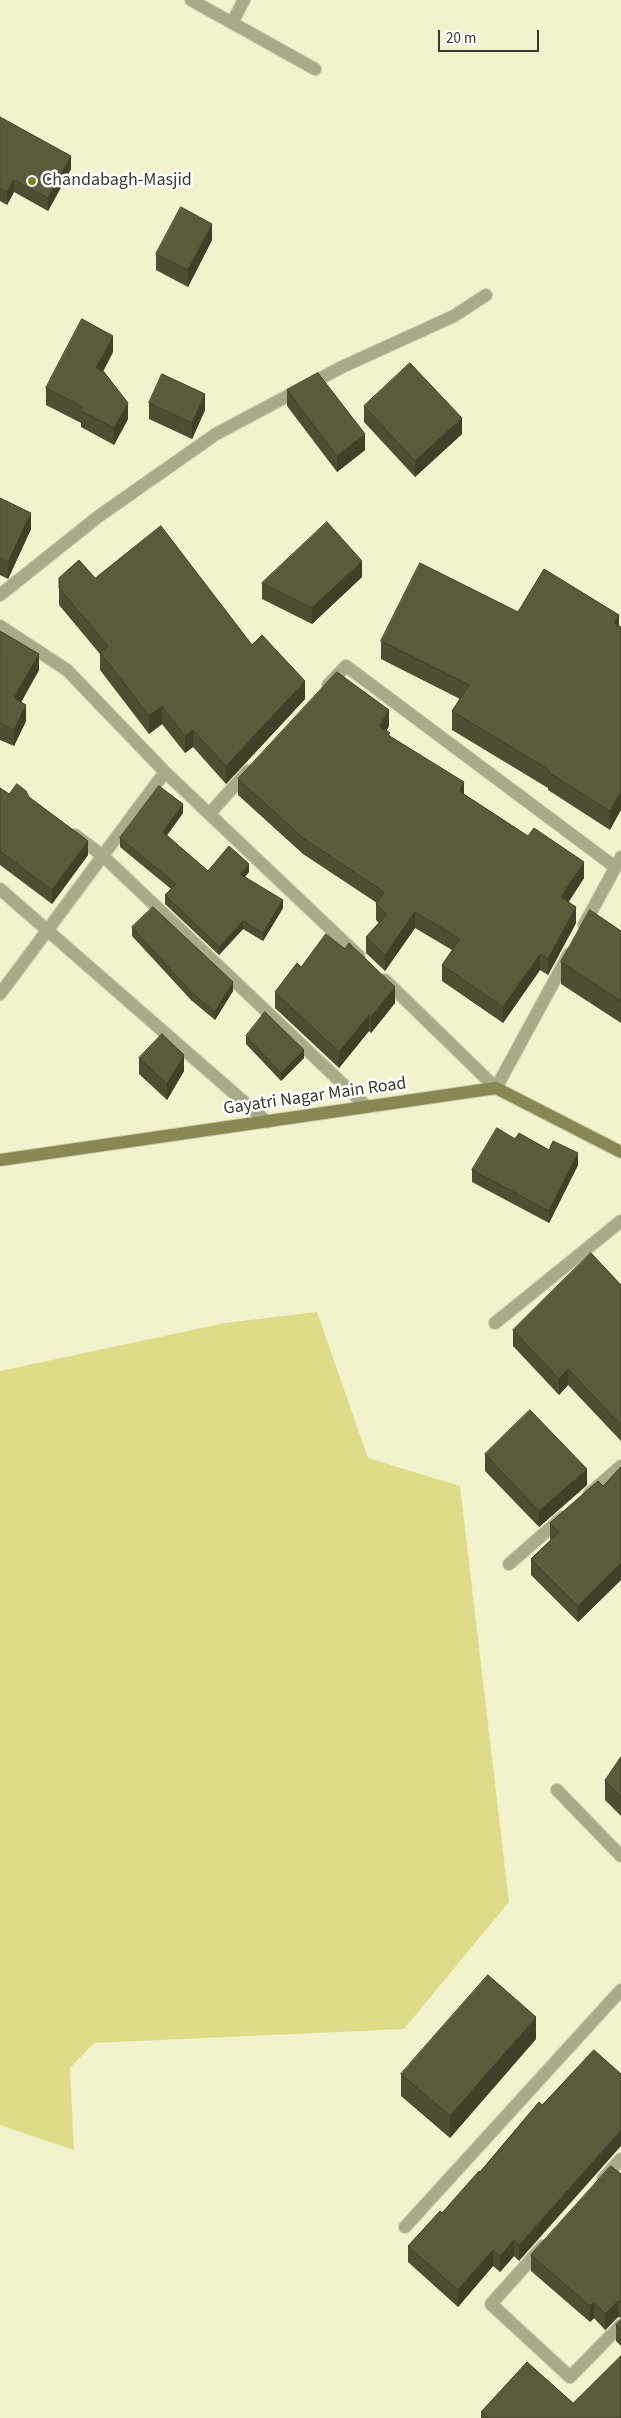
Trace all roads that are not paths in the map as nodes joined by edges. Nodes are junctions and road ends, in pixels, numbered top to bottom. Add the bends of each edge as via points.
1 (191, 0) edge
2 (244, 0) edge
3 (232, 23) junction
4 (315, 69) dead end
5 (486, 295) dead end
6 (0, 595) edge
7 (0, 626) edge
8 (318, 695) edge
9 (258, 761) edge
10 (165, 772) junction
11 (210, 812) junction
12 (65, 828) edge
13 (104, 856) junction
14 (618, 862) edge
15 (0, 889) edge
16 (48, 931) junction
17 (0, 994) edge
18 (496, 1088) junction
19 (368, 1107) junction
20 (267, 1122) junction
21 (621, 1152) edge
22 (0, 1160) edge
23 (621, 1221) edge
24 (495, 1323) dead end
25 (621, 1466) edge
26 (509, 1564) dead end
27 (558, 1790) dead end
28 (621, 1856) edge
29 (621, 1990) edge
30 (621, 2159) edge
31 (595, 2188) edge
32 (405, 2227) dead end
33 (550, 2239) edge
34 (621, 2325) edge

1 - 3 street
2 - 3 street
3 - 4 street
5 - 6 street via 454,316 342,367 216,434 99,516
7 - 10 street via 67,670
8 - 14 street via 346,666
9 - 11 street
10 - 11 street
10 - 13 street
11 - 18 street
12 - 13 street
13 - 16 street
13 - 19 street
14 - 18 street
15 - 16 street
16 - 17 street
16 - 20 street
18 - 19 street, Gayatri Nagar Main Road
18 - 21 street
19 - 20 street, Gayatri Nagar Main Road
20 - 22 street, Gayatri Nagar Main Road
23 - 24 street
25 - 26 street
27 - 28 street
29 - 32 street
30 - 31 street
33 - 34 street via 492,2304 570,2377

